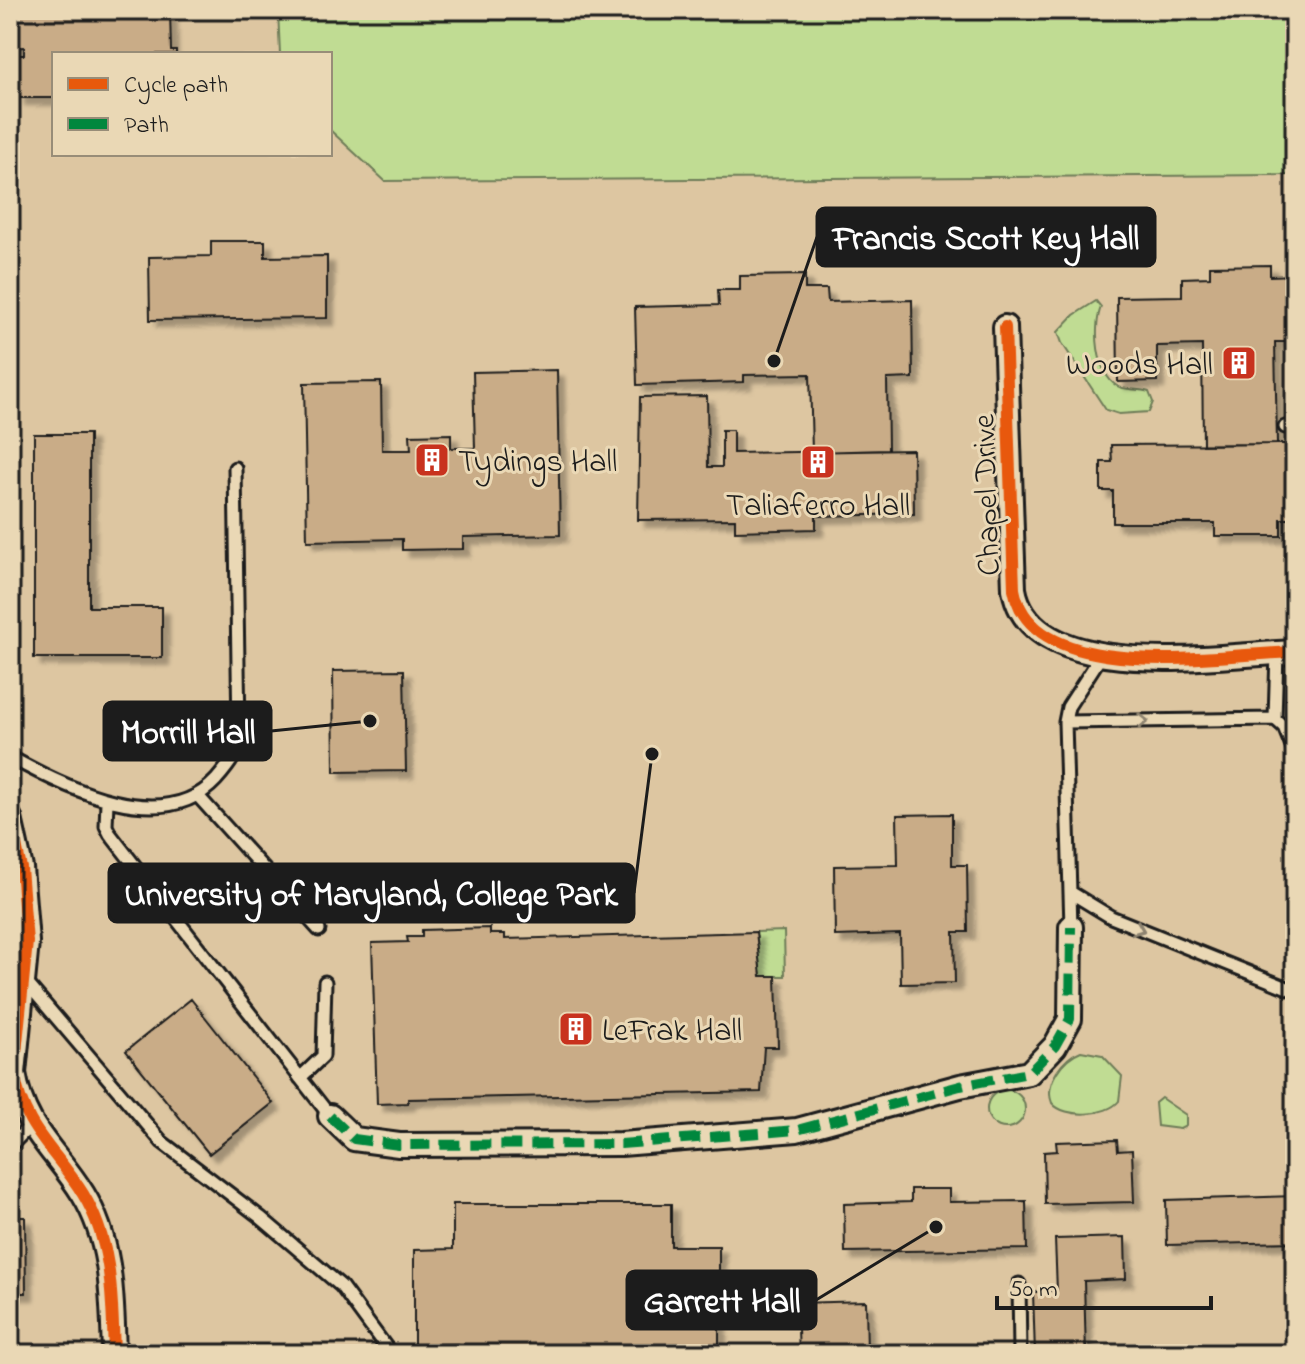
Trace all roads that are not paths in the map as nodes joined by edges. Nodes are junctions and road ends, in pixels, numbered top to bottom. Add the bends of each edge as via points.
1 (1005, 327) dead end
2 (235, 468) dead end
3 (1286, 652) edge
4 (1101, 656) junction
5 (1275, 719) junction
6 (1065, 722) junction
7 (1295, 754) edge
8 (10, 757) edge
9 (198, 796) junction
10 (107, 801) junction
11 (10, 818) edge
12 (1070, 892) junction
13 (1071, 927) joint
14 (319, 930) dead end
15 (26, 982) junction
16 (325, 982) dead end
17 (1295, 991) edge
18 (300, 1078) junction
19 (330, 1116) joint
20 (31, 1125) junction
21 (10, 1146) edge
22 (1019, 1284) dead end
23 (114, 1354) edge
24 (391, 1354) edge
25 (1020, 1354) edge

1 - 4 street, Chapel Drive via 1017,606 1031,626 1061,644
2 - 9 lane via 239,748
3 - 4 street, Chapel Drive
3 - 5 lane
4 - 6 lane via 1068,707
6 -> 5 lane
5 - 7 lane
6 - 12 lane
8 - 10 lane
9 - 10 lane via 169,803
9 - 14 lane
10 - 18 lane via 110,834
11 - 15 street via 26,914
12 - 13 lane
12 -> 17 lane via 1111,917
13 - 19 street via 1070,1019 1055,1046 1029,1073 797,1130 621,1144 399,1145 354,1139
15 - 20 street via 14,1073
15 - 24 lane via 162,1142 341,1286
16 - 18 lane via 323,1056
18 - 19 lane
20 - 21 lane
20 - 23 street via 95,1217 109,1266
22 - 25 lane

